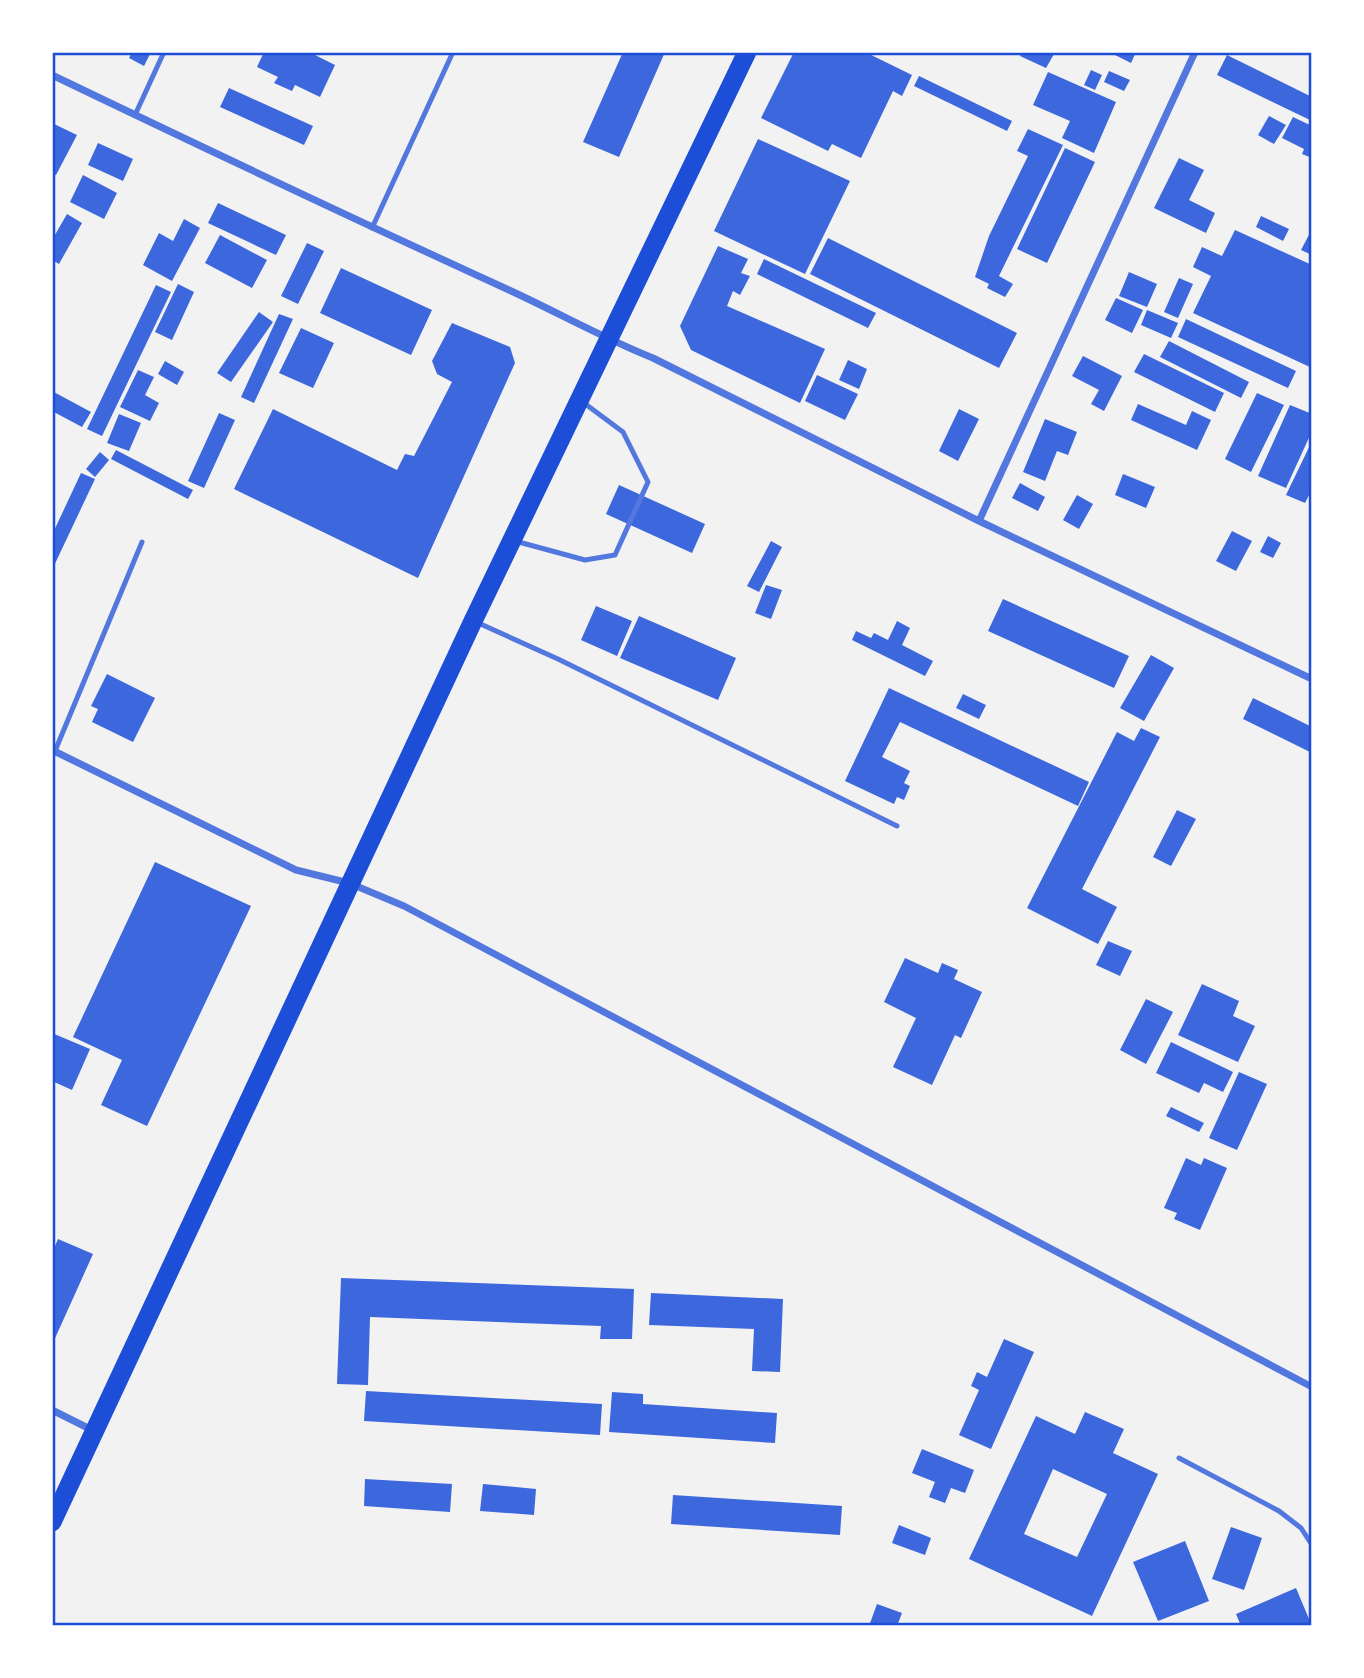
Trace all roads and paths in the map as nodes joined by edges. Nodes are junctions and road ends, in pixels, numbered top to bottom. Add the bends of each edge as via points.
1 (164, 52) edge
2 (453, 52) edge
3 (747, 52) edge
4 (1195, 52) edge
5 (52, 75) edge
6 (135, 115) junction
7 (372, 228) junction
8 (607, 340) junction
9 (579, 399) junction
10 (978, 521) junction
11 (512, 540) junction
12 (142, 542) dead end
13 (473, 621) junction
14 (1311, 679) edge
15 (54, 750) edge
16 (897, 826) dead end
17 (349, 883) junction
18 (1311, 1387) edge
19 (52, 1410) edge
20 (96, 1432) junction
21 (1179, 1458) dead end
22 (52, 1522) edge
23 (1311, 1545) edge

1 - 6 lane
2 - 7 lane
3 - 8 highway
4 - 10 street
5 - 6 street
6 - 7 street
7 - 8 street via 567,317
8 - 9 highway
8 - 10 street via 653,358
9 - 11 highway
9 - 11 lane via 623,432 648,482 615,555 585,560
10 - 14 street
11 - 13 highway
12 - 15 lane
13 - 16 lane
13 - 17 highway
15 - 17 street via 296,870
17 - 18 street via 404,906
17 - 20 highway
19 - 20 street
20 - 22 highway
21 - 23 lane via 1279,1511 1301,1528

